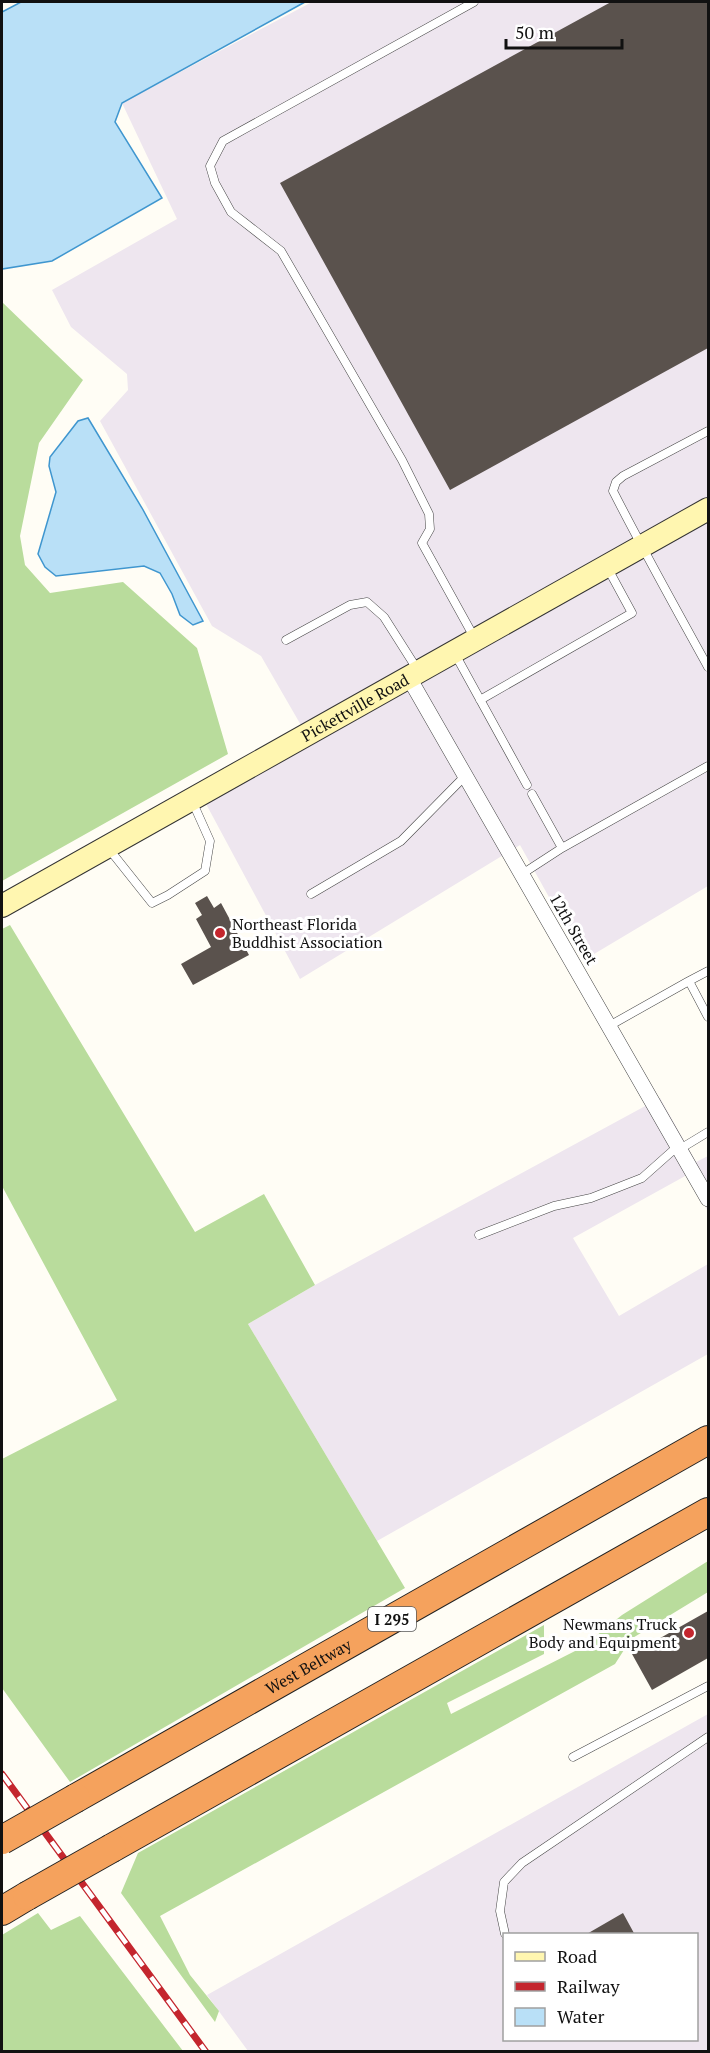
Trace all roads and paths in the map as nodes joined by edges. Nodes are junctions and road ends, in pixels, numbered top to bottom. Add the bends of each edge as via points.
1 (474, 2) edge
2 (708, 431) edge
3 (708, 509) edge
4 (641, 546) junction
5 (606, 566) junction
6 (475, 639) junction
7 (286, 640) dead end
8 (453, 651) junction
9 (708, 668) edge
10 (413, 673) junction
11 (480, 700) junction
12 (708, 766) edge
13 (466, 775) junction
14 (526, 784) dead end
15 (532, 794) dead end
16 (191, 799) junction
17 (107, 846) junction
18 (562, 848) junction
19 (522, 874) junction
20 (311, 894) dead end
21 (2, 906) edge
22 (708, 971) edge
23 (689, 981) junction
24 (708, 1017) edge
25 (609, 1026) junction
26 (708, 1132) edge
27 (679, 1147) junction
28 (708, 1199) edge
29 (478, 1235) dead end
30 (708, 1440) edge
31 (708, 1512) edge
32 (708, 1686) edge
33 (708, 1737) edge
34 (573, 1757) dead end
35 (2, 1840) edge
36 (2, 1911) edge
37 (505, 1933) edge

1 - 6 lane via 223,141 210,166 231,212 280,251 402,460 429,514 430,529 422,543
2 - 4 lane via 616,483 613,491
3 - 4 street, Pickettville Road
4 - 5 street, Pickettville Road
4 - 9 lane
5 - 6 street, Pickettville Road
5 - 11 lane via 632,613
6 - 8 street, Pickettville Road
7 - 10 lane via 350,605 367,602 384,617
8 - 10 street, Pickettville Road
8 - 11 lane
10 - 13 street, 12th Street
10 - 16 street, Pickettville Road
11 - 14 lane
12 - 18 lane
13 - 19 street, 12th Street
13 - 20 lane via 401,841
15 - 18 lane
16 - 17 street, Pickettville Road
16 - 17 lane via 210,842 205,871 168,895 152,903
17 - 21 street, Pickettville Road
18 - 19 lane
19 - 25 street, 12th Street
22 - 23 lane
23 - 24 lane
23 - 25 lane
25 - 27 street, 12th Street
26 - 27 lane
27 - 28 street, 12th Street
27 - 29 lane via 642,1178
30 - 35 highway, West Beltway / I 295, bridge
31 - 36 highway, bridge
32 - 34 lane
33 - 37 lane via 522,1863 504,1882 501,1911

